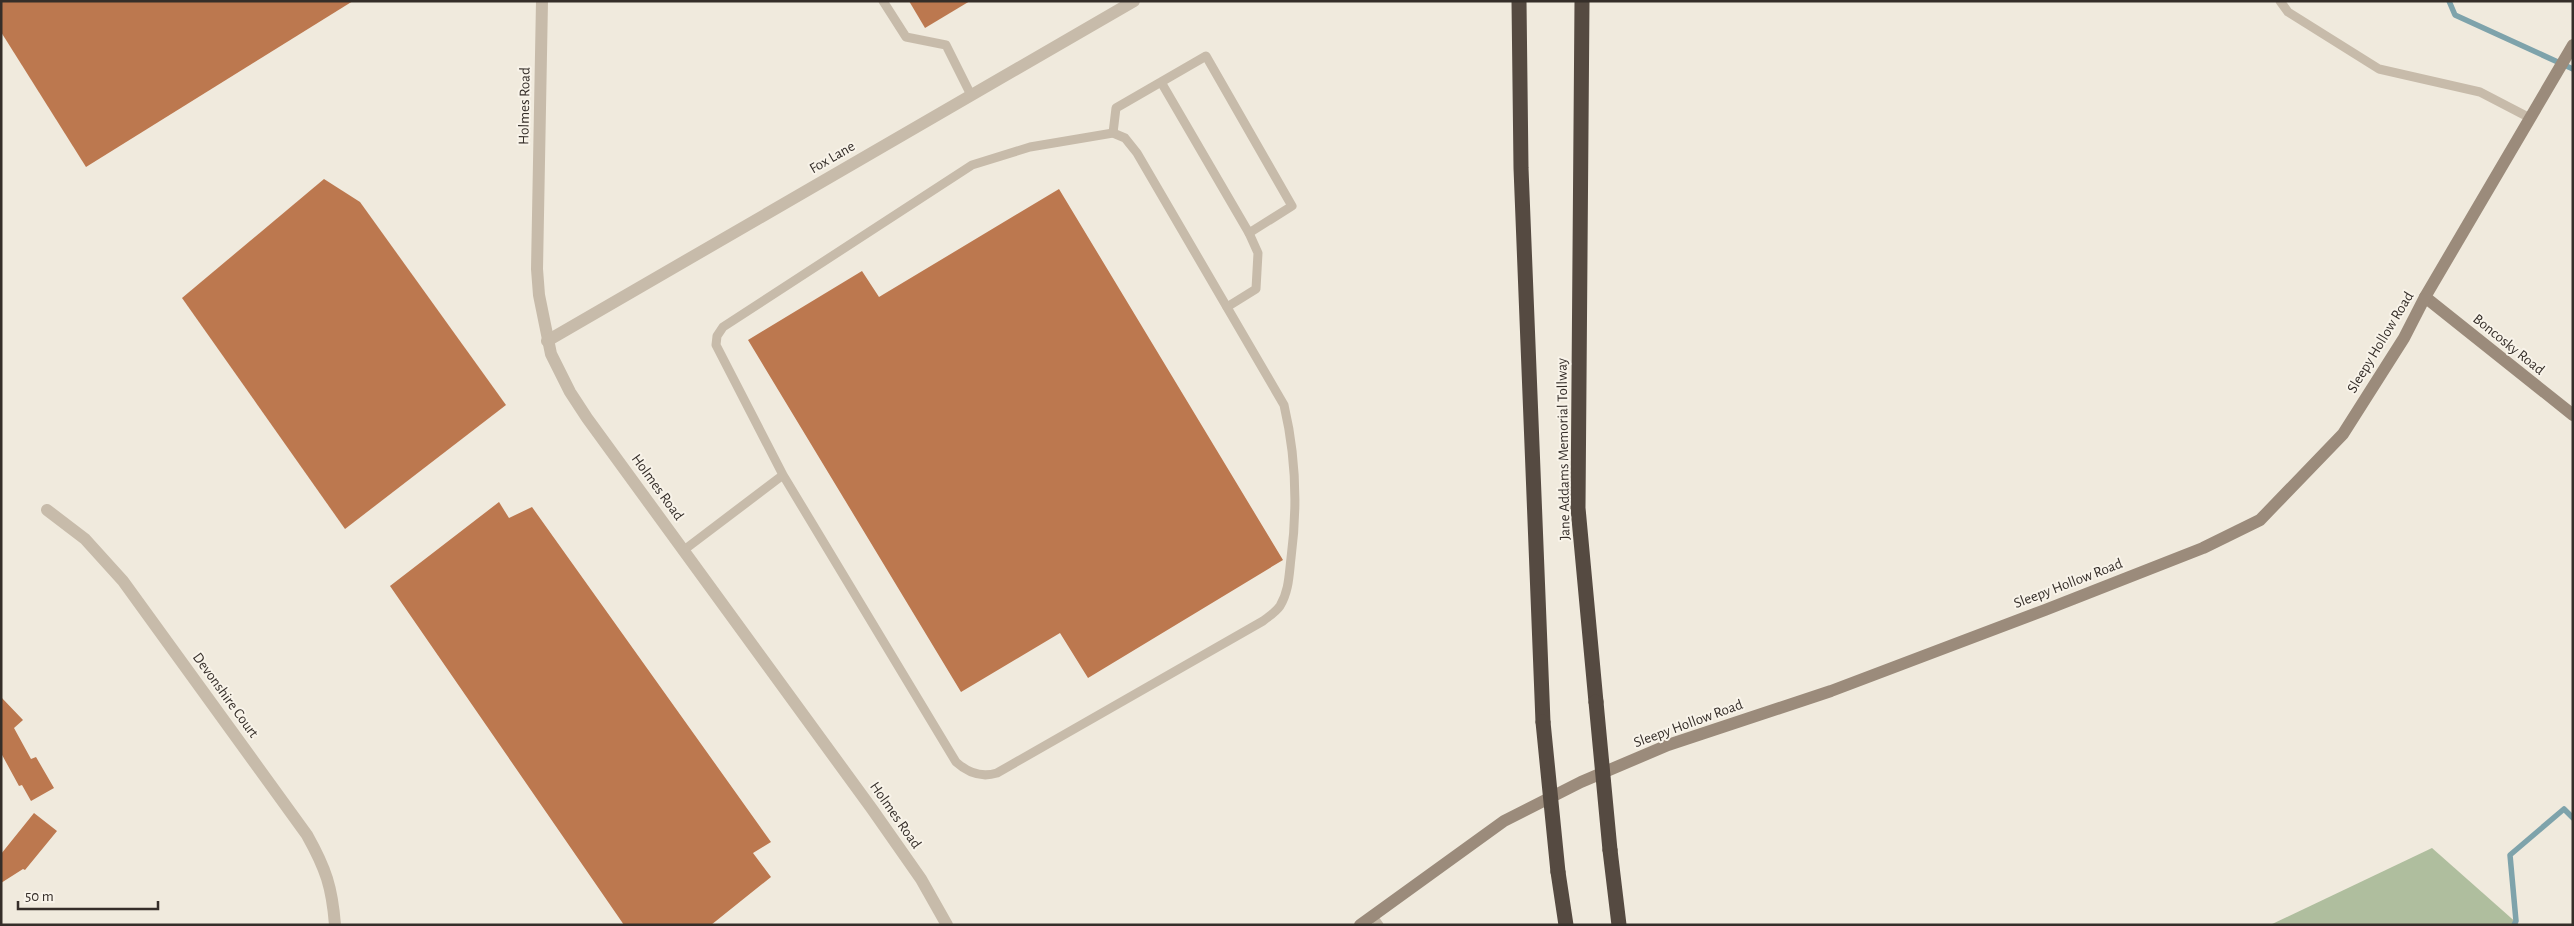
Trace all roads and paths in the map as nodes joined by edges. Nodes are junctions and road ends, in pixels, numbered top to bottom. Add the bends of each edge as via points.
1 (542, 1) edge
2 (883, 1) edge
3 (1134, 1) edge
4 (1519, 1) edge
5 (1582, 1) edge
6 (2280, 1) edge
7 (2573, 45) edge
8 (1161, 82) junction
9 (971, 96) junction
10 (2530, 118) junction
11 (1112, 134) junction
12 (1250, 233) junction
13 (2425, 297) junction
14 (1227, 307) junction
15 (547, 341) junction
16 (2573, 416) edge
17 (783, 475) junction
18 (47, 510) dead end
19 (684, 550) junction
20 (1375, 920) edge
21 (335, 925) edge
22 (947, 925) edge
23 (1360, 925) edge
24 (1566, 925) edge
25 (1619, 925) edge

1 - 15 street, Holmes Road via 537,269 540,310
2 - 9 lane via 906,38 946,45
3 - 9 street, Fox Lane
4 - 24 highway, Jane Addams Memorial Tollway, bridge via 1520,168 1543,722
5 - 25 highway, Jane Addams Memorial Tollway, bridge via 1578,508
6 - 10 lane via 2288,12 2380,69 2480,92
7 - 10 street, Sleepy Hollow Road
8 - 11 lane via 1116,108
8 - 12 lane
8 - 12 lane via 1206,56 1292,206
9 - 15 street, Fox Lane
10 - 13 street, Sleepy Hollow Road
11 - 14 lane via 1125,138 1137,153
11 - 17 lane via 1030,147 972,165 722,326 716,345
12 - 14 lane via 1258,253 1256,289
13 - 16 street, Boncosky Road
13 - 20 street, Sleepy Hollow Road via 2404,338 2343,434 2260,520 2203,548 2036,614 1831,691 1668,745 1581,782 1504,821
14 - 17 lane via 1284,405 1292,439 1296,482 1294,538 1288,588 1279,607 1263,621 996,773 975,774 956,762
15 - 19 street, Holmes Road via 570,392
17 - 19 lane
18 - 21 street, Devonshire Court via 85,539 123,581 308,836 332,890
19 - 22 street, Holmes Road via 921,878
20 - 23 street, Sleepy Hollow Road

